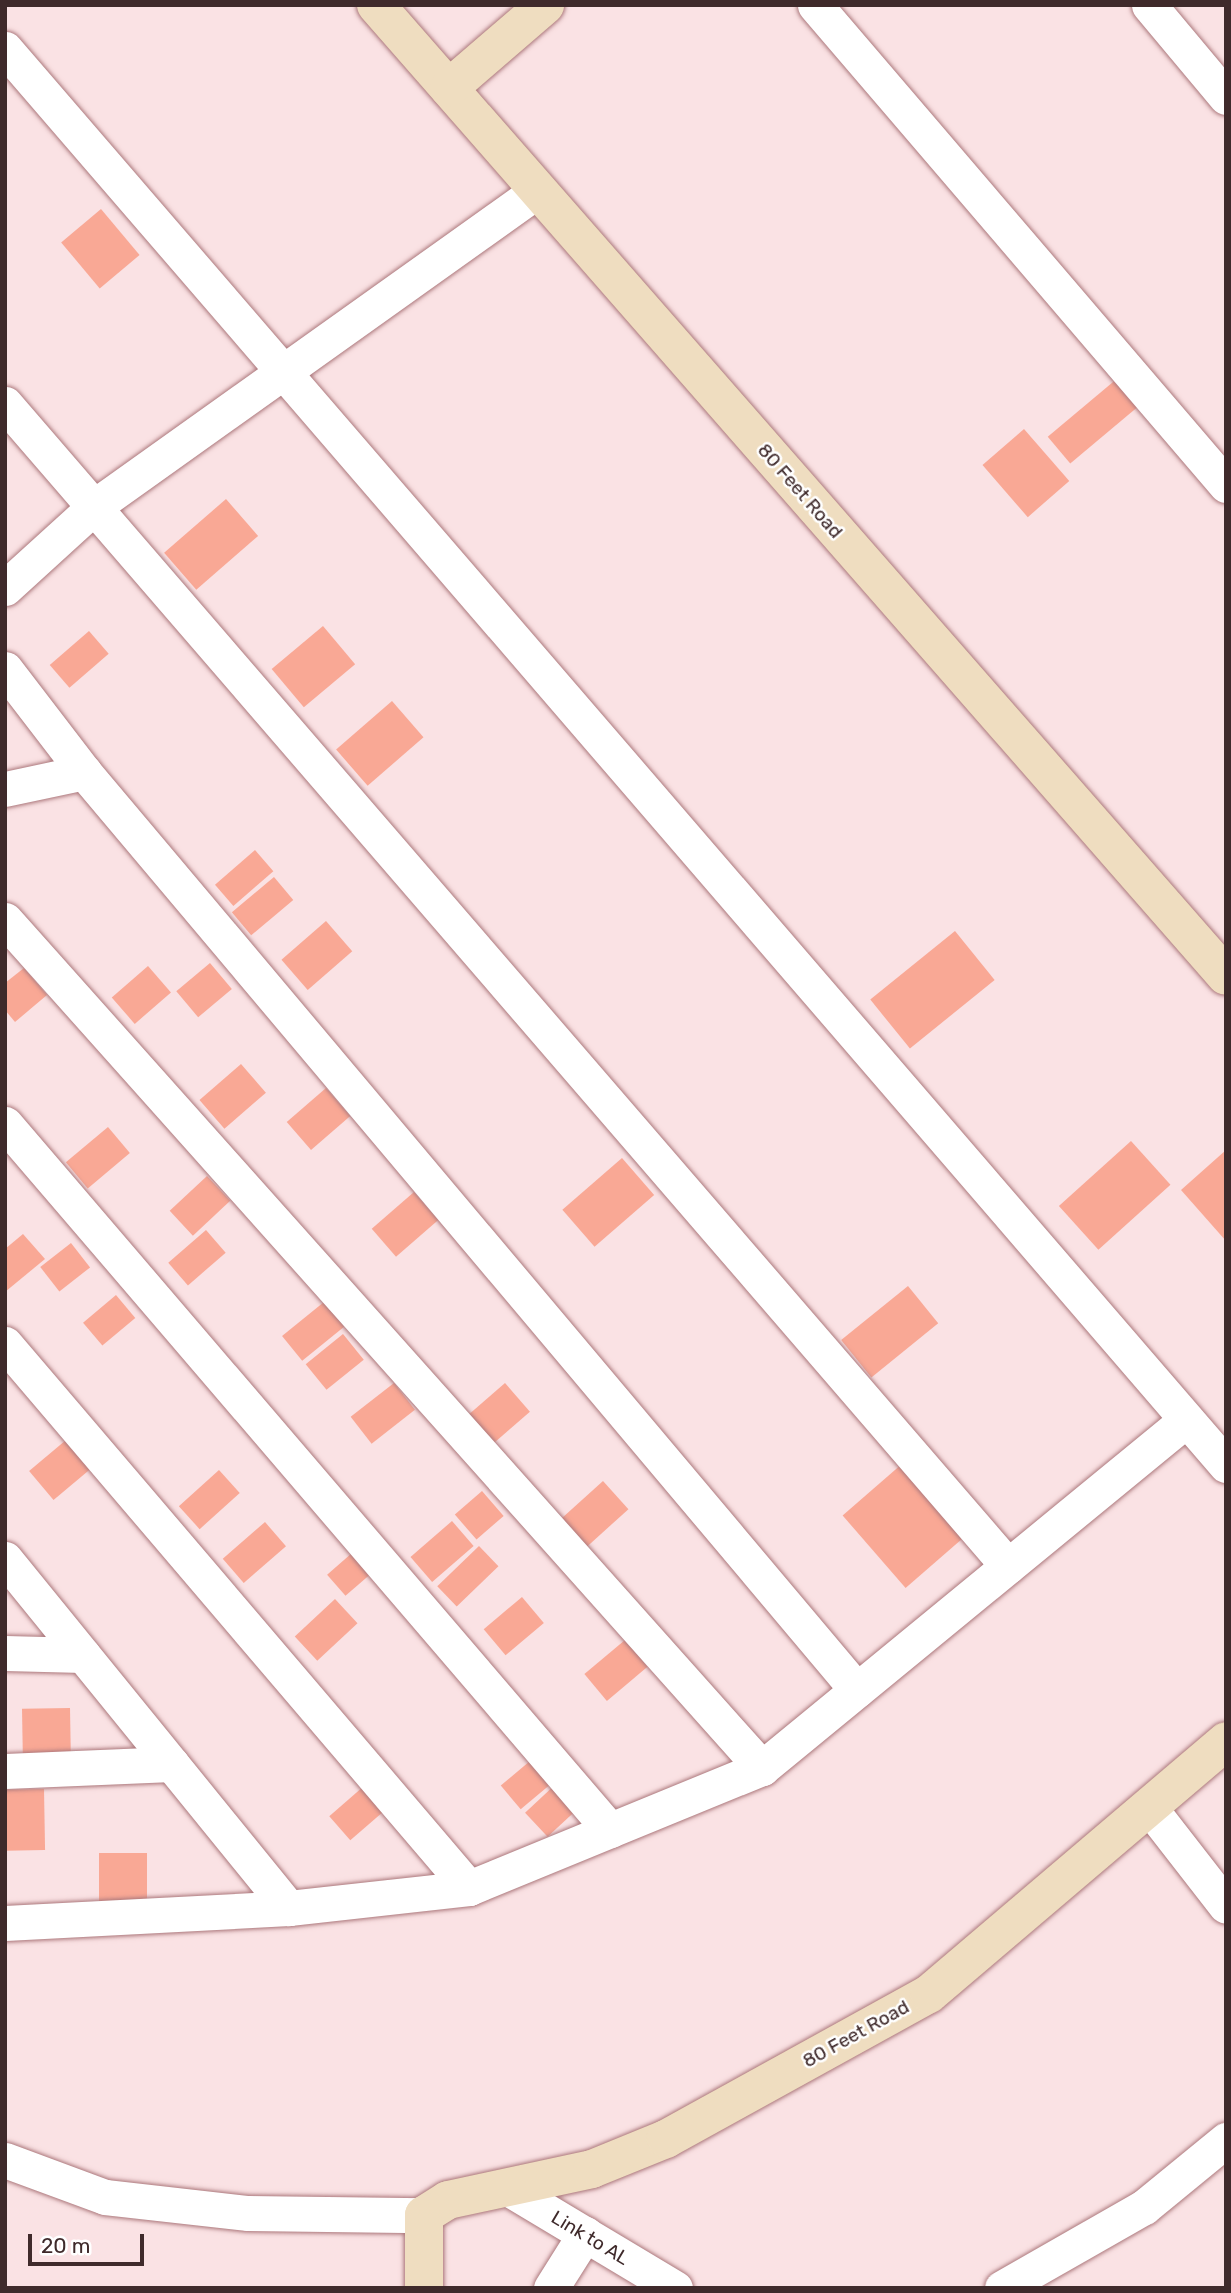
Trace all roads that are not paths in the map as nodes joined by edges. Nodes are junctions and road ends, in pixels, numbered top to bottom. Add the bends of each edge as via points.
1 (376, 5) edge
2 (545, 5) edge
3 (815, 5) edge
4 (1149, 5) edge
5 (5, 50) edge
6 (449, 88) junction
7 (1226, 97) edge
8 (537, 191) junction
9 (282, 373) junction
10 (5, 404) edge
11 (1226, 485) edge
12 (95, 506) junction
13 (5, 588) edge
14 (5, 669) edge
15 (84, 772) junction
16 (5, 789) edge
17 (5, 920) edge
18 (1226, 976) edge
19 (5, 1124) edge
20 (5, 1344) edge
21 (1186, 1420) junction
22 (1226, 1465) edge
23 (5, 1559) edge
24 (1008, 1566) junction
25 (5, 1653) edge
26 (83, 1655) junction
27 (857, 1690) junction
28 (1226, 1741) edge
29 (172, 1764) junction
30 (762, 1768) junction
31 (5, 1771) edge
32 (1149, 1807) junction
33 (610, 1830) junction
34 (468, 1888) junction
35 (1226, 1906) edge
36 (289, 1908) junction
37 (5, 1923) edge
38 (1226, 2140) edge
39 (5, 2160) edge
40 (506, 2187) junction
41 (424, 2215) junction
42 (585, 2234) junction
43 (424, 2288) edge
44 (551, 2288) edge
45 (675, 2288) edge
46 (1002, 2288) edge

1 - 6 street, 80 Feet Road
2 - 6 street
3 - 11 street
4 - 7 street
5 - 9 street
6 - 8 street, 80 Feet Road
8 - 9 street
8 - 18 street, 80 Feet Road
9 - 12 street
9 - 21 street
10 - 12 street
12 - 13 street
12 - 24 street
14 - 15 street
15 - 16 street
15 - 27 street
17 - 30 street
19 - 33 street
20 - 34 street
21 - 22 street
21 - 24 street
23 - 26 street
24 - 27 street
25 - 26 street
26 - 29 street
27 - 30 street
28 - 32 street, 80 Feet Road
29 - 31 street
29 - 36 street
30 - 33 street
32 - 35 street
32 - 40 street, 80 Feet Road via 929,1994 666,2139 593,2169
33 - 34 street
34 - 36 street
36 - 37 street
38 - 46 street via 1144,2207
39 - 41 street via 105,2197 248,2213
40 - 41 street, 80 Feet Road via 448,2200
40 - 42 street, Link to AL
41 - 43 street
42 - 44 street
42 - 45 street, Link to AL

